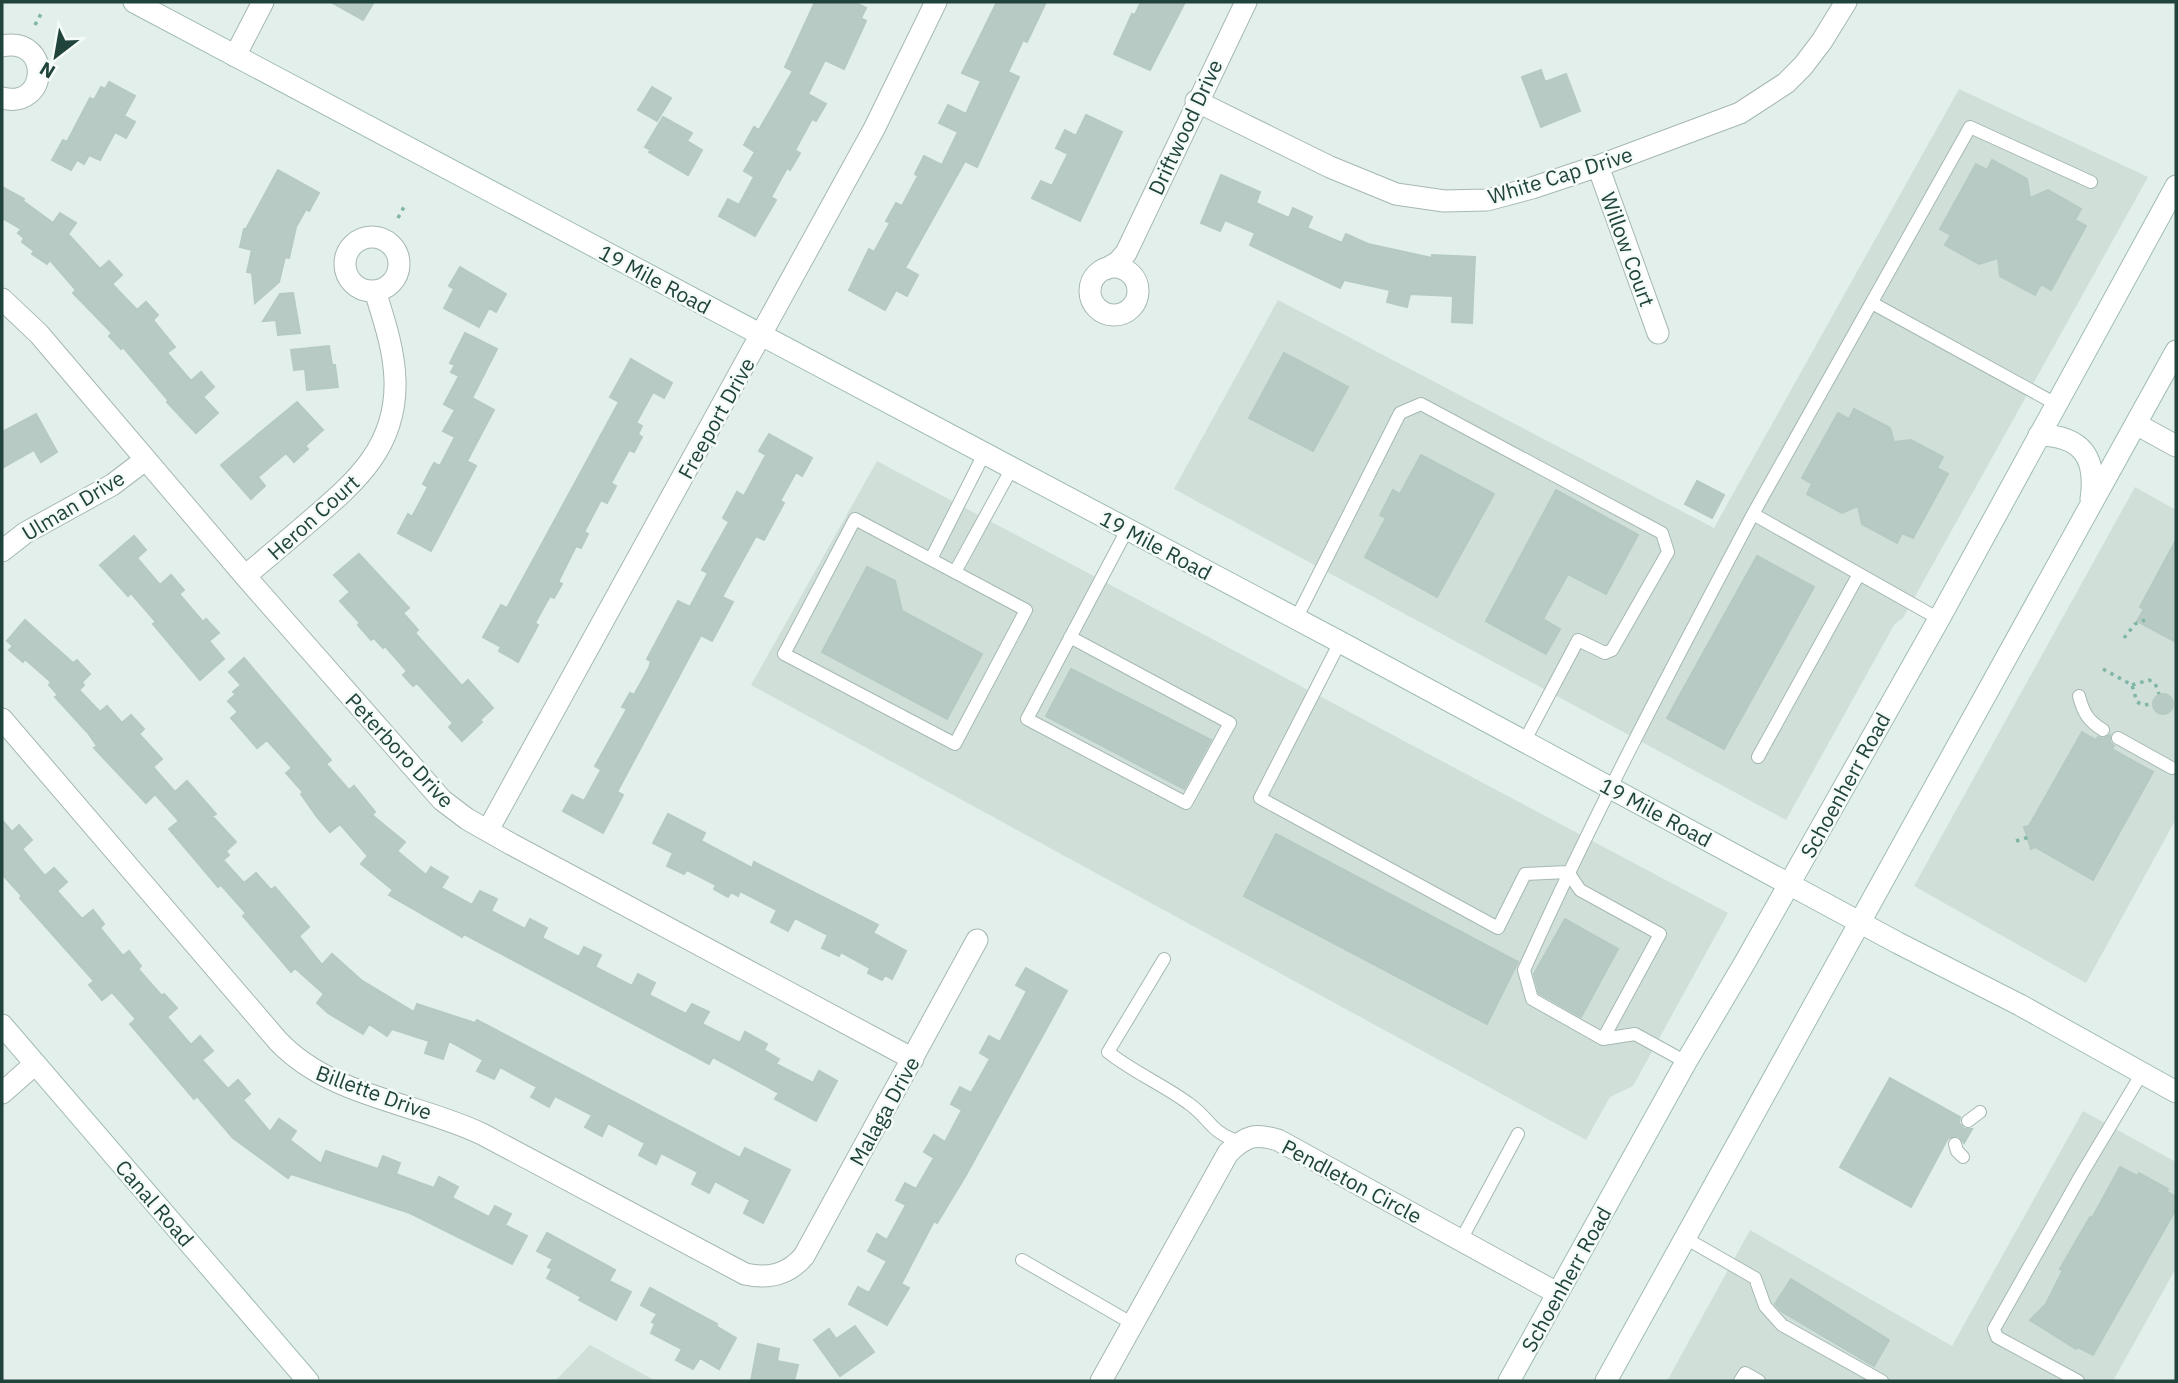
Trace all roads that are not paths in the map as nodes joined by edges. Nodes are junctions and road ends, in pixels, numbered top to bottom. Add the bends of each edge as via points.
1 (134, 2) edge
2 (263, 2) edge
3 (936, 2) edge
4 (1246, 2) edge
5 (1846, 2) edge
6 (2, 46) edge
7 (235, 56) junction
8 (2, 97) edge
9 (1196, 101) junction
10 (1598, 166) junction
11 (2091, 182) dead end
12 (2176, 186) edge
13 (1126, 253) junction
14 (1105, 269) junction
15 (1135, 278) junction
16 (376, 291) dead end
17 (2, 299) edge
18 (1871, 303) junction
19 (1658, 333) dead end
20 (761, 335) junction
21 (2176, 351) edge
22 (2056, 404) junction
23 (2136, 424) junction
24 (2039, 435) junction
25 (2176, 446) edge
26 (985, 454) junction
27 (145, 460) junction
28 (1012, 468) junction
29 (2090, 505) junction
30 (1753, 514) junction
31 (1127, 530) junction
32 (2, 551) edge
33 (931, 559) junction
34 (955, 572) junction
35 (1859, 574) junction
36 (245, 576) junction
37 (1939, 618) junction
38 (1296, 620) junction
39 (1070, 637) junction
40 (1340, 642) junction
41 (2079, 696) dead end
42 (2, 719) edge
43 (2102, 730) dead end
44 (2118, 738) dead end
45 (1524, 742) junction
46 (1758, 757) dead end
47 (2172, 768) dead end
48 (1609, 787) junction
49 (488, 830) junction
50 (1568, 872) junction
51 (1789, 883) junction
52 (1861, 922) junction
53 (977, 940) dead end
54 (1164, 959) dead end
55 (2, 1025) edge
56 (1603, 1039) junction
57 (913, 1059) junction
58 (1686, 1062) junction
59 (35, 1064) junction
60 (2142, 1073) junction
61 (2176, 1092) edge
62 (2, 1093) edge
63 (1980, 1112) dead end
64 (1968, 1121) dead end
65 (1518, 1134) dead end
66 (1240, 1142) junction
67 (1955, 1144) dead end
68 (1963, 1157) dead end
69 (1685, 1238) junction
70 (1461, 1240) junction
71 (1022, 1260) dead end
72 (780, 1274) joint
73 (1558, 1293) junction
74 (1133, 1324) junction
75 (1513, 1377) edge
76 (308, 1381) edge
77 (1101, 1381) edge
78 (1606, 1381) edge
79 (1740, 1381) edge
80 (1759, 1381) edge
81 (1882, 1381) edge
82 (2078, 1381) edge

1 - 7 street, 19 Mile Road
2 - 7 street
3 - 20 street, Freeport Drive via 874,129
4 - 9 street, Driftwood Drive
5 - 10 street, White Cap Drive via 1803,66 1786,83 1740,113
6 - 8 street via 10,44 32,54 39,77 31,92 16,99
7 - 20 street, 19 Mile Road
9 - 10 street, White Cap Drive via 1396,194 1444,201 1487,200
9 - 13 street, Driftwood Drive
10 - 19 street, Willow Court
11 - 18 lane via 1970,127
12 - 22 street, Schoenherr Road
13 - 14 street, Driftwood Drive
13 - 15 street
14 - 15 street via 1122,268
14 - 15 street, Driftwood Drive via 1094,278 1090,294 1097,308 1110,315 1126,313 1137,301
16 - 36 street, Heron Court via 395,380 391,416 380,446 351,486
17 - 27 street, Peterboro Drive via 39,334
18 - 22 lane
18 - 30 lane
20 - 26 street, 19 Mile Road
20 - 49 street, Freeport Drive
21 - 23 street
22 - 24 street, Schoenherr Road
23 - 25 street
23 - 29 street
24 - 29 street via 2064,437 2085,452 2092,472
24 - 37 street, Schoenherr Road
26 - 28 street, 19 Mile Road
26 - 33 lane
27 - 32 street, Ulman Drive
27 - 36 street, Peterboro Drive
28 - 31 street, 19 Mile Road
28 - 34 lane
29 - 52 street
30 - 35 lane
30 - 48 lane
31 - 38 street, 19 Mile Road
31 - 39 lane
33 - 34 lane
33 - 34 lane via 855,519 784,654 955,744 1026,610
35 - 37 lane
35 - 46 lane
36 - 49 street, Peterboro Drive via 430,788
37 - 51 street, Schoenherr Road
38 - 40 street, 19 Mile Road
38 - 45 lane via 1400,413 1421,404 1662,533 1668,552 1612,650 1605,653 1578,640
39 - 39 lane via 1027,719 1186,803 1230,723
40 - 45 street, 19 Mile Road
40 - 50 lane via 1259,798 1498,928 1525,874
41 - 43 lane via 2082,710
42 - 72 street, Billette Drive via 299,1062 346,1086 482,1134 745,1274
44 - 47 lane
45 - 48 street, 19 Mile Road
48 - 50 lane
48 - 51 street, 19 Mile Road
49 - 57 street, Peterboro Drive
50 - 56 lane via 1524,970 1532,999
50 - 56 lane via 1580,890 1660,934
51 - 52 street, 19 Mile Road
51 - 58 street, Schoenherr Road
52 - 60 street, 19 Mile Road
52 - 69 street
53 - 57 street, Malaga Drive
54 - 66 lane via 1108,1052 1190,1104 1221,1136
55 - 59 street, Canal Road
56 - 58 lane via 1635,1034
57 - 72 street, Malaga Drive via 804,1256
58 - 73 street, Schoenherr Road
59 - 62 street
59 - 76 street, Canal Road
60 - 61 street, 19 Mile Road
60 - 82 lane via 1994,1329 1997,1337
63 - 64 lane
65 - 70 lane
66 - 70 street, Pendleton Circle via 1261,1135 1278,1140
66 - 74 street via 1228,1153
67 - 68 lane
69 - 78 street
69 - 81 lane via 1755,1278 1765,1306 1782,1325
70 - 73 street, Pendleton Circle
71 - 74 lane
73 - 75 street, Schoenherr Road
74 - 77 street
79 - 80 lane via 1745,1373

